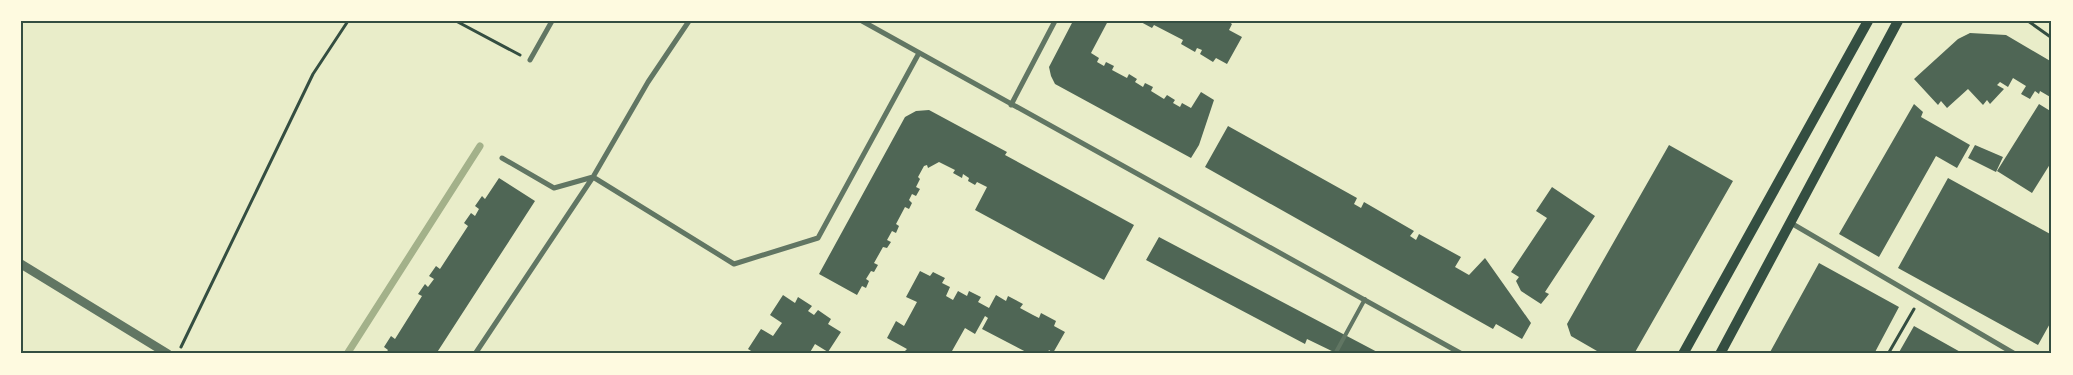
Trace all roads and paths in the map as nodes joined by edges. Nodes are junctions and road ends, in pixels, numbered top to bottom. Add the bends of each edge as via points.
1 (348, 21) edge
2 (456, 21) edge
3 (552, 21) edge
4 (689, 21) edge
5 (862, 21) edge
6 (1055, 21) edge
7 (1868, 21) edge
8 (1898, 21) edge
9 (2028, 21) edge
10 (2052, 38) edge
11 (919, 53) junction
12 (530, 60) joint
13 (1011, 105) junction
14 (502, 158) dead end
15 (593, 177) junction
16 (1791, 222) junction
17 (21, 264) edge
18 (1365, 298) junction
19 (1920, 298) junction
20 (168, 354) edge
21 (178, 354) edge
22 (475, 354) edge
23 (1334, 354) edge
24 (1462, 354) edge
25 (1683, 354) edge
26 (1720, 354) edge
27 (1888, 354) edge
28 (2015, 354) edge

1 - 21 path via 313,74
2 - 12 path
3 - 12 street
4 - 15 street via 648,82
5 - 11 street
6 - 13 street
7 - 25 main road
8 - 16 main road
9 - 10 path
11 - 13 street
11 - 15 street via 818,238 734,264
13 - 18 street
14 - 15 street via 554,188
15 - 22 street
16 - 19 street
16 - 26 main road
17 - 20 street
18 - 23 lane
18 - 24 street
19 - 27 path
19 - 28 street

